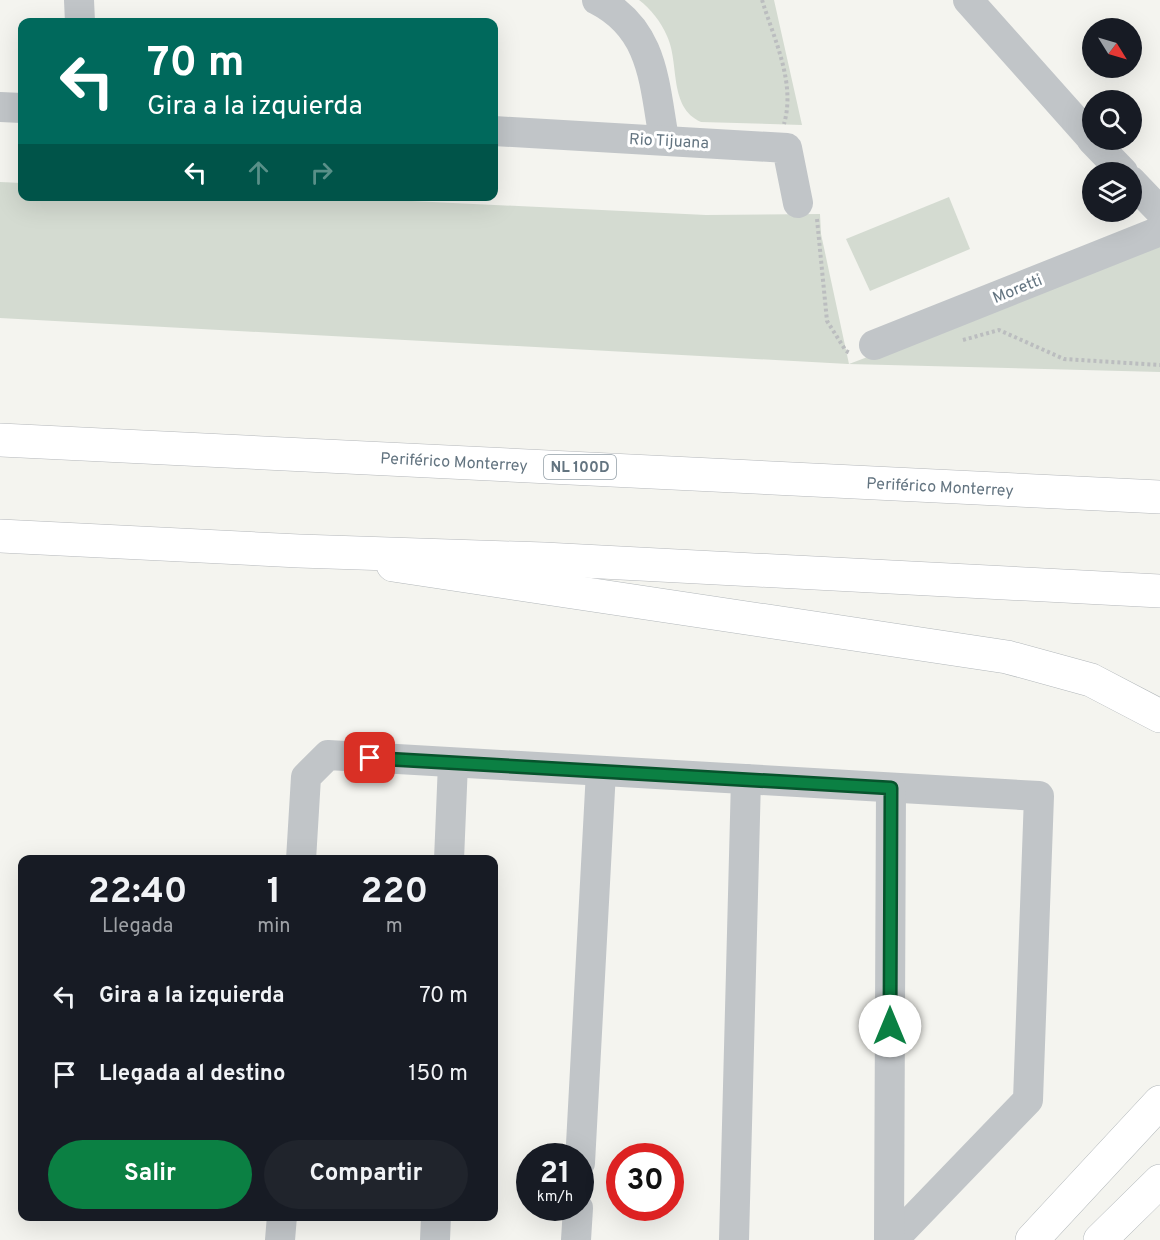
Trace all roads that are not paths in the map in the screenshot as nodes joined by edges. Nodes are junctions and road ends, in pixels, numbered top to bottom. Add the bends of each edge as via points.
1 (79, 0) edge
2 (597, 0) edge
3 (968, 0) edge
4 (80, 18) edge
5 (0, 107) edge
6 (18, 108) edge
7 (1082, 128) edge
8 (498, 131) edge
9 (664, 139) junction
10 (1102, 150) edge
11 (1114, 162) edge
12 (1142, 192) edge
13 (798, 203) dead end
14 (1160, 211) edge
15 (1160, 231) edge
16 (874, 345) dead end
17 (0, 440) edge
18 (1160, 497) edge
19 (0, 536) edge
20 (299, 551) junction
21 (1160, 591) edge
22 (1160, 716) edge
23 (453, 763) junction
24 (602, 771) junction
25 (746, 779) junction
26 (891, 788) junction
27 (301, 855) edge
28 (450, 855) edge
29 (1160, 1102) edge
30 (581, 1143) edge
31 (1160, 1182) edge
32 (282, 1221) edge
33 (436, 1221) edge
34 (577, 1221) edge
35 (280, 1240) edge
36 (435, 1240) edge
37 (576, 1240) edge
38 (734, 1240) edge
39 (891, 1240) edge
40 (1032, 1240) edge
41 (1100, 1240) edge

1 - 4 street
2 - 9 street via 613,8 632,26 650,59
3 - 7 street
5 - 6 street
8 - 9 street, Rio Tijuana
9 - 13 street, Rio Tijuana via 787,148
10 - 11 street
12 - 14 street
15 - 16 street, Moretti
17 - 18 main road, Periférico Monterrey / NL 100D
19 - 20 main road
20 - 21 main road via 544,559
20 - 22 main road via 1007,657 1092,680
23 - 24 street
23 - 27 street via 328,755 306,777
23 - 28 street
24 - 25 street
24 - 30 street
25 - 26 street
25 - 38 street
26 - 39 street
26 - 39 street via 1039,796 1028,1100
29 - 40 main road
31 - 41 main road
32 - 35 street
33 - 36 street
34 - 37 street

